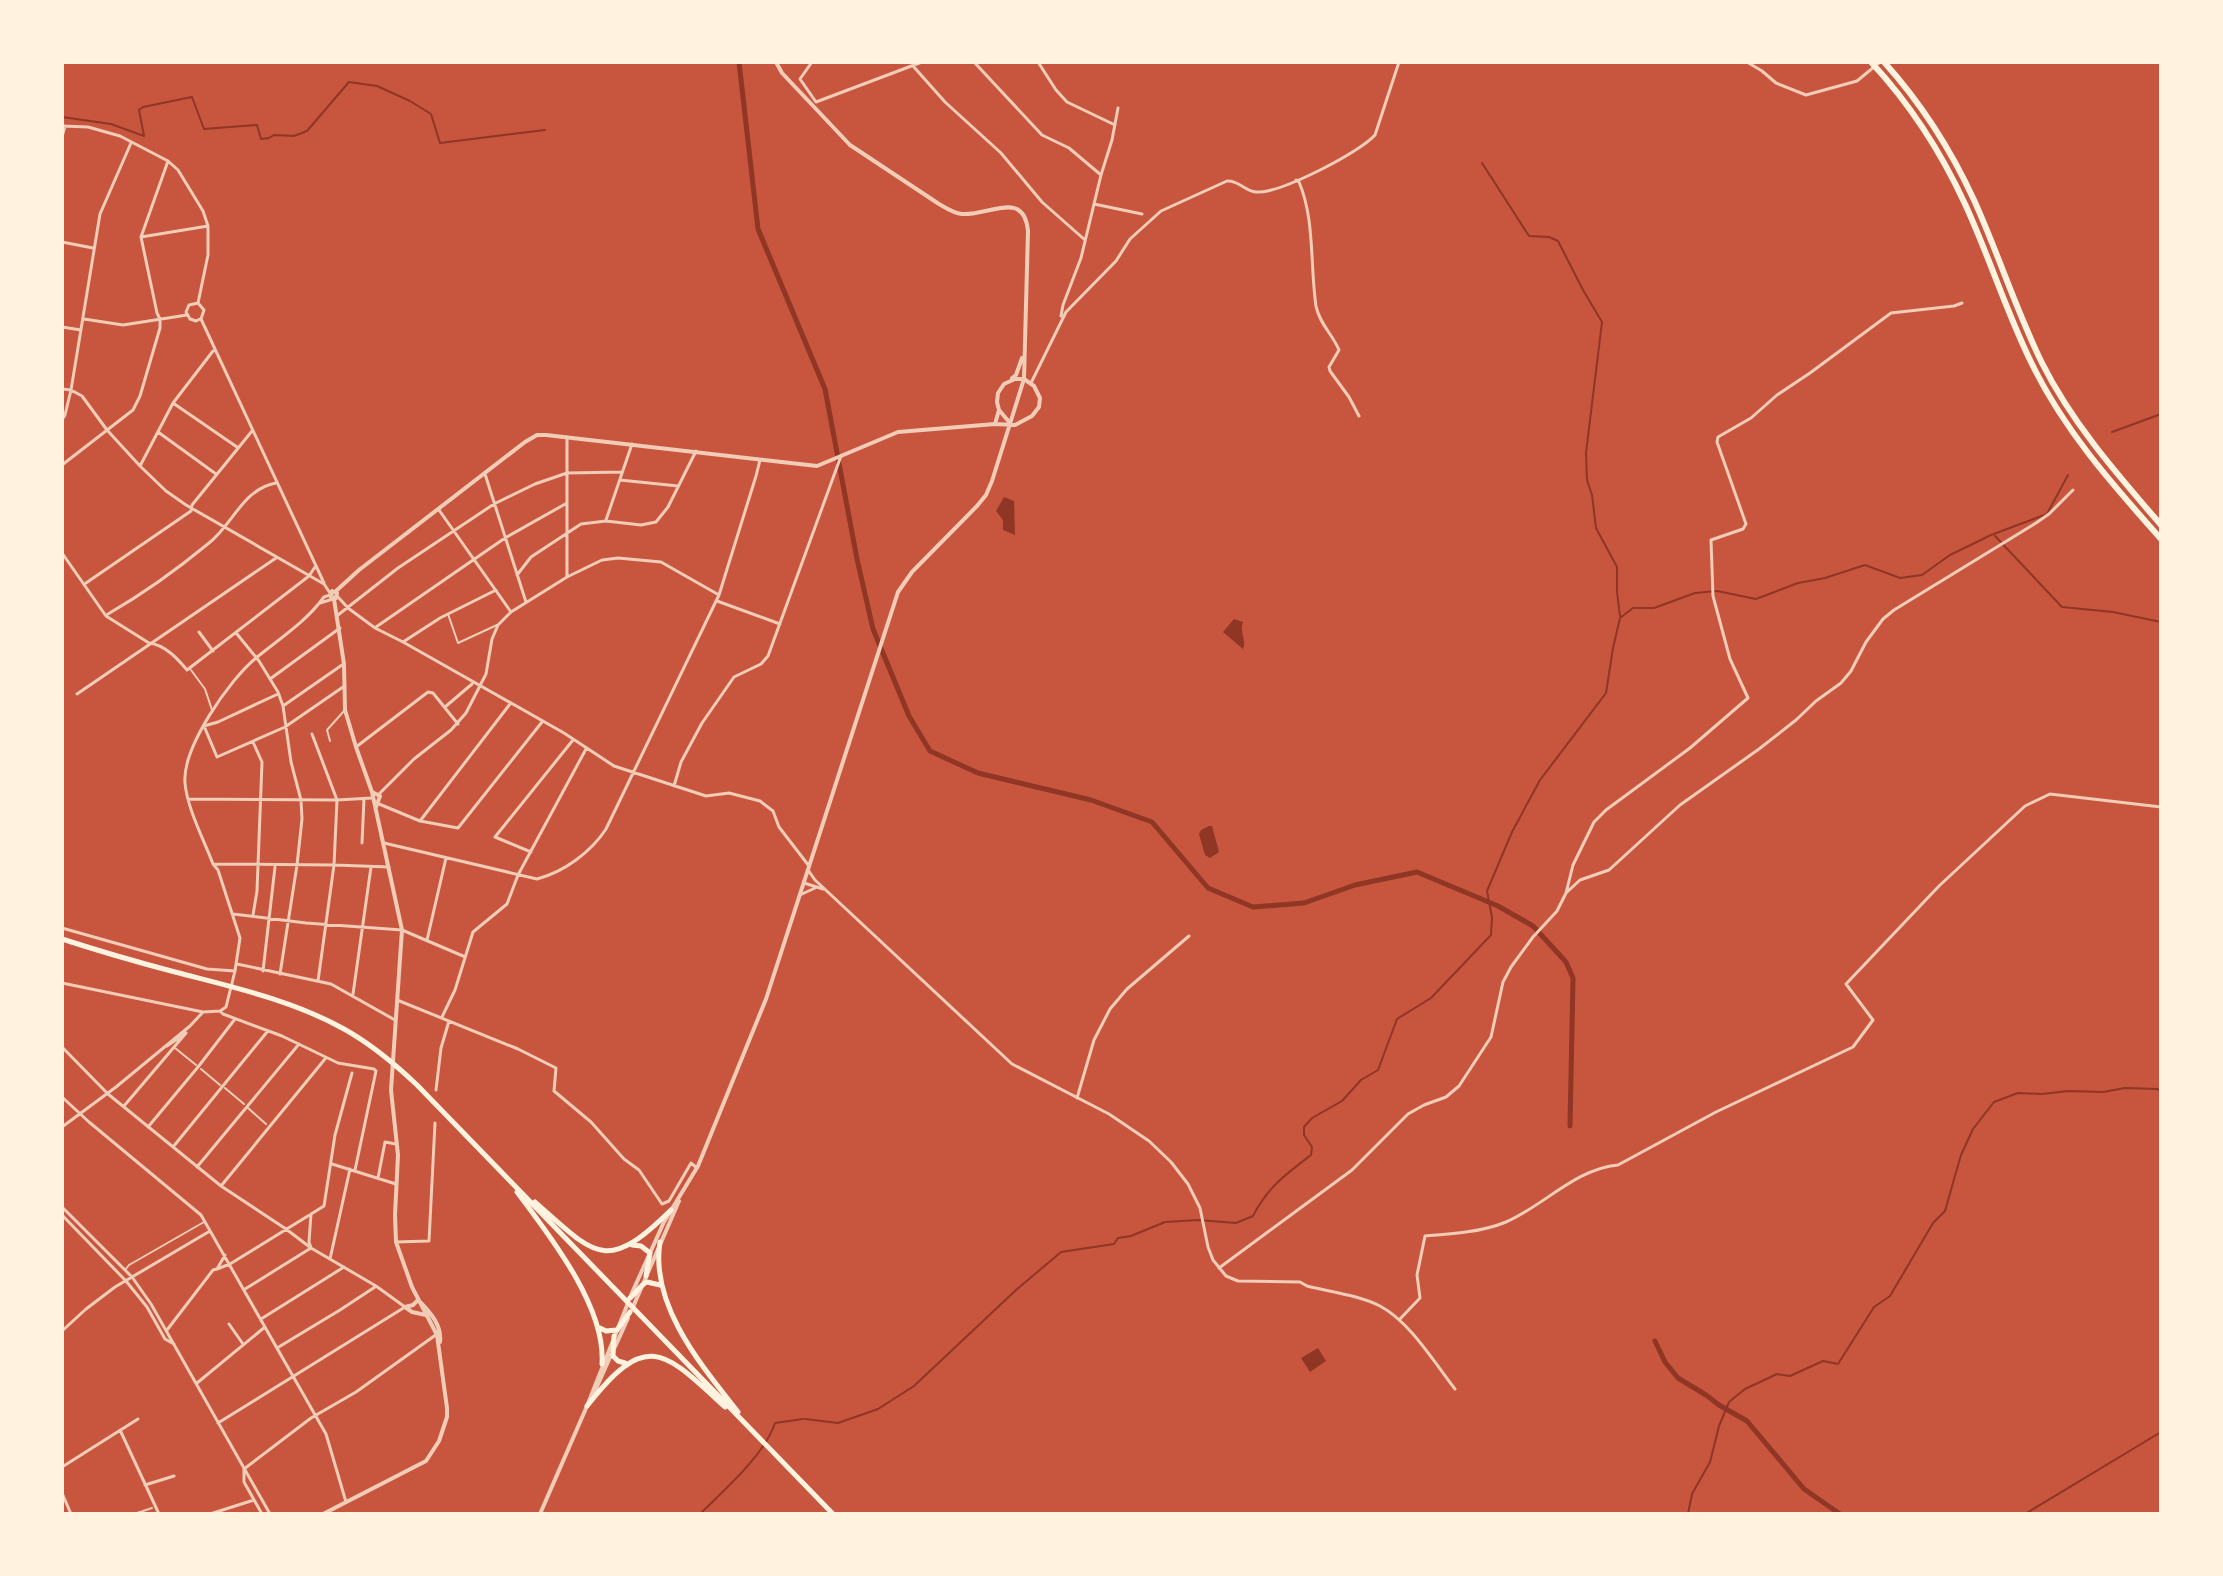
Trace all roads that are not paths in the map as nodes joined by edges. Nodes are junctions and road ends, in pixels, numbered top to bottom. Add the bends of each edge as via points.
1 (776, 62) edge
2 (812, 62) edge
3 (922, 62) edge
4 (974, 62) edge
5 (1038, 62) edge
6 (1399, 62) edge
7 (1747, 62) edge
8 (1871, 62) edge
9 (1882, 62) edge
10 (913, 66) junction
11 (814, 103) junction
12 (1118, 108) dead end
13 (1115, 125) junction
14 (63, 126) edge
15 (62, 137) edge
16 (131, 143) junction
17 (168, 161) junction
18 (1101, 175) junction
19 (1296, 180) junction
20 (1094, 204) junction
21 (1142, 214) dead end
22 (208, 226) junction
23 (141, 237) junction
24 (1085, 240) junction
25 (62, 242) edge
26 (94, 248) junction
27 (198, 303) junction
28 (1962, 303) dead end
29 (187, 315) junction
30 (83, 319) junction
31 (160, 319) junction
32 (201, 319) junction
33 (1060, 320) junction
34 (62, 327) edge
35 (81, 330) junction
36 (1025, 348) junction
37 (214, 350) junction
38 (1024, 379) junction
39 (1008, 381) junction
40 (1031, 383) junction
41 (62, 389) edge
42 (71, 390) junction
43 (173, 403) junction
44 (999, 410) junction
45 (1359, 416) dead end
46 (62, 420) edge
47 (1010, 423) junction
48 (995, 424) junction
49 (107, 430) junction
50 (157, 431) junction
51 (252, 431) junction
52 (567, 437) junction
53 (632, 444) junction
54 (237, 447) junction
55 (696, 451) junction
56 (841, 456) junction
57 (760, 460) junction
58 (62, 465) edge
59 (140, 466) junction
60 (622, 472) junction
61 (567, 473) junction
62 (216, 474) junction
63 (485, 474) junction
64 (620, 480) junction
65 (276, 483) junction
66 (678, 486) junction
67 (2073, 490) dead end
68 (567, 503) junction
69 (494, 504) junction
70 (191, 508) junction
71 (439, 510) junction
72 (606, 521) junction
73 (2161, 525) edge
74 (224, 527) junction
75 (454, 531) junction
76 (568, 533) junction
77 (505, 538) junction
78 (2161, 539) edge
79 (62, 553) edge
80 (276, 558) junction
81 (475, 560) junction
82 (315, 567) junction
83 (517, 575) junction
84 (309, 576) junction
85 (567, 577) junction
86 (85, 584) junction
87 (496, 590) junction
88 (334, 595) junction
89 (719, 595) junction
90 (717, 601) junction
91 (526, 602) junction
92 (348, 608) junction
93 (511, 612) junction
94 (337, 613) junction
95 (448, 613) junction
96 (106, 615) junction
97 (780, 624) junction
98 (498, 625) junction
99 (340, 628) junction
100 (375, 628) junction
101 (199, 632) dead end
102 (237, 634) junction
103 (403, 642) junction
104 (149, 643) junction
105 (213, 651) junction
106 (256, 658) junction
107 (344, 664) junction
108 (189, 670) junction
109 (270, 679) junction
110 (474, 683) junction
111 (344, 686) junction
112 (479, 686) junction
113 (77, 694) dead end
114 (278, 694) junction
115 (510, 704) junction
116 (283, 706) junction
117 (445, 707) junction
118 (212, 710) junction
119 (345, 710) junction
120 (542, 722) junction
121 (458, 724) junction
122 (204, 726) junction
123 (285, 727) junction
124 (312, 734) dead end
125 (573, 740) junction
126 (330, 741) dead end
127 (253, 742) junction
128 (356, 747) junction
129 (586, 749) junction
130 (632, 773) junction
131 (674, 786) junction
132 (375, 795) junction
133 (188, 799) junction
134 (364, 799) junction
135 (260, 800) junction
136 (301, 800) junction
137 (337, 800) junction
138 (377, 805) junction
139 (2161, 807) edge
140 (420, 821) junction
141 (362, 843) dead end
142 (384, 843) junction
143 (531, 852) junction
144 (446, 857) junction
145 (213, 864) junction
146 (258, 864) junction
147 (297, 865) junction
148 (334, 865) junction
149 (275, 866) junction
150 (371, 867) junction
151 (389, 867) junction
152 (809, 868) junction
153 (518, 875) junction
154 (815, 880) junction
155 (804, 883) junction
156 (817, 888) junction
157 (826, 889) junction
158 (1566, 893) junction
159 (800, 895) junction
160 (233, 914) junction
161 (253, 915) junction
162 (270, 918) junction
163 (289, 920) junction
164 (325, 924) junction
165 (362, 926) junction
166 (62, 928) edge
167 (402, 930) junction
168 (1189, 936) dead end
169 (62, 939) edge
170 (427, 940) junction
171 (465, 957) junction
172 (237, 964) junction
173 (235, 971) junction
174 (263, 971) junction
175 (280, 974) junction
176 (318, 981) junction
177 (62, 983) edge
178 (353, 995) junction
179 (397, 1000) junction
180 (220, 1011) junction
181 (203, 1012) junction
182 (442, 1017) junction
183 (235, 1019) junction
184 (395, 1020) junction
185 (449, 1021) junction
186 (268, 1031) junction
187 (299, 1044) junction
188 (62, 1047) edge
189 (174, 1047) junction
190 (326, 1058) junction
191 (144, 1062) junction
192 (196, 1065) dead end
193 (201, 1069) dead end
194 (352, 1073) dead end
195 (220, 1085) dead end
196 (225, 1088) dead end
197 (436, 1090) dead end
198 (108, 1094) junction
199 (62, 1097) edge
200 (1077, 1098) junction
201 (244, 1104) dead end
202 (124, 1106) junction
203 (248, 1108) dead end
204 (80, 1114) junction
205 (435, 1123) dead end
206 (266, 1124) dead end
207 (62, 1127) edge
208 (148, 1127) junction
209 (396, 1144) junction
210 (173, 1147) junction
211 (332, 1164) junction
212 (197, 1167) junction
213 (697, 1168) junction
214 (352, 1170) junction
215 (501, 1172) junction
216 (378, 1179) junction
217 (396, 1184) junction
218 (221, 1186) junction
219 (681, 1195) junction
220 (62, 1207) edge
221 (671, 1210) junction
222 (311, 1214) junction
223 (62, 1215) edge
224 (205, 1221) junction
225 (286, 1229) junction
226 (210, 1231) junction
227 (396, 1242) junction
228 (660, 1242) junction
229 (631, 1246) junction
230 (311, 1248) junction
231 (650, 1253) junction
232 (225, 1255) junction
233 (330, 1259) junction
234 (230, 1264) junction
235 (344, 1267) junction
236 (1219, 1268) junction
237 (217, 1269) junction
238 (125, 1270) junction
239 (646, 1276) junction
240 (132, 1277) junction
241 (126, 1281) junction
242 (642, 1284) junction
243 (661, 1285) junction
244 (376, 1286) junction
245 (244, 1290) junction
246 (633, 1297) junction
247 (418, 1300) junction
248 (405, 1307) junction
249 (630, 1312) joint
250 (426, 1315) junction
251 (432, 1315) junction
252 (261, 1319) junction
253 (1400, 1319) junction
254 (229, 1324) dead end
255 (265, 1327) junction
256 (599, 1328) junction
257 (619, 1328) junction
258 (167, 1330) junction
259 (62, 1331) edge
260 (439, 1333) junction
261 (243, 1344) junction
262 (176, 1347) junction
263 (277, 1348) junction
264 (613, 1353) junction
265 (602, 1364) junction
266 (626, 1364) junction
267 (294, 1377) junction
268 (196, 1383) junction
269 (1455, 1389) dead end
270 (592, 1394) junction
271 (587, 1406) junction
272 (316, 1416) junction
273 (138, 1419) dead end
274 (218, 1423) junction
275 (120, 1430) junction
276 (758, 1437) junction
277 (62, 1467) edge
278 (244, 1469) junction
279 (174, 1476) dead end
280 (145, 1485) junction
281 (62, 1493) edge
282 (254, 1500) junction
283 (346, 1502) junction
284 (152, 1508) dead end
285 (71, 1514) edge
286 (134, 1514) edge
287 (159, 1514) edge
288 (212, 1514) edge
289 (262, 1514) edge
290 (270, 1514) edge
291 (323, 1514) edge
292 (540, 1514) edge
293 (833, 1514) edge

1 - 11 street
2 - 11 street via 800,79
3 - 10 street
4 - 18 street via 1042,135 1069,148
5 - 13 street via 1067,102
6 - 19 street via 1369,142
7 - 9 street via 1776,83 1806,95 1848,85
8 - 78 highway via 1921,124 1949,171 2010,315 2059,412
9 - 73 highway via 1914,99 1959,170 2054,385 2094,445
10 - 11 street
10 - 24 street
11 - 36 street via 850,145 953,212 1010,207 1024,213
12 - 13 street
13 - 18 street
14 - 15 street
14 - 16 street via 104,131
16 - 17 street
16 - 26 street via 100,214
17 - 22 street
17 - 23 street
18 - 20 street
19 - 33 street via 1259,192 1227,181 1161,211
19 - 45 street via 1311,243 1316,308 1338,346 1330,371
20 - 21 street
20 - 24 street
22 - 23 street
22 - 27 street
23 - 31 street
24 - 33 street
25 - 26 street
26 - 30 street
27 - 29 street via 189,305
27 - 32 street via 204,310
28 - 158 street via 1891,313 1718,437 1746,524 1711,540 1713,596 1730,659 1748,698 1594,822
29 - 31 street
29 - 32 street via 193,321
30 - 31 street via 123,325
30 - 35 street
31 - 49 street via 140,396 133,410
32 - 37 street
33 - 40 street
34 - 35 street
35 - 42 street
36 - 38 street
36 - 39 street via 1016,375
37 - 43 street
37 - 51 street
38 - 39 street
38 - 40 street
38 - 47 street
39 - 44 street via 998,393
40 - 47 street via 1039,407 1032,416
41 - 42 street
42 - 46 street
42 - 49 street via 82,396
43 - 50 street
43 - 54 street
44 - 47 street
44 - 48 street
47 - 48 street
47 - 152 street via 986,495 898,592
48 - 56 street via 898,432
49 - 58 street
49 - 59 street
50 - 59 street
50 - 62 street
51 - 54 street
51 - 65 street
52 - 53 street
52 - 61 street
52 - 63 street via 537,435
53 - 55 street
53 - 60 street
54 - 62 street
55 - 57 street
55 - 66 street
56 - 57 street via 817,466
56 - 97 street
57 - 89 street
59 - 70 street
60 - 61 street
60 - 64 street
61 - 68 street
61 - 69 street
62 - 70 street
63 - 69 street
63 - 71 street
64 - 66 street
64 - 72 street
65 - 74 street via 251,495
65 - 82 street
66 - 72 street via 656,522
67 - 158 street via 2036,523 1894,610 1841,683 1680,805 1609,870 1580,880
68 - 76 street
68 - 77 street
69 - 75 street
69 - 77 street
70 - 74 street
70 - 86 street
71 - 75 street
71 - 88 street
72 - 76 street via 581,524
74 - 80 street
74 - 96 street via 212,541
75 - 81 street
75 - 92 street
76 - 83 street via 531,557
76 - 85 street
77 - 81 street
77 - 83 street
79 - 86 street
80 - 84 street
80 - 104 street
81 - 87 street
81 - 100 street
82 - 84 street
82 - 88 street
83 - 91 street
84 - 88 street
84 - 102 street
85 - 89 street via 602,560 661,562
85 - 91 street
86 - 96 street
87 - 93 street
87 - 95 street
88 - 92 street
88 - 94 street
88 - 106 street via 324,597
89 - 90 street
90 - 97 street
90 - 130 street
91 - 93 street
92 - 94 street
92 - 100 street
93 - 98 street
94 - 99 street
95 - 98 street via 458,643
95 - 103 street
96 - 104 street
97 - 131 street via 768,656 734,677 702,723
98 - 112 street
99 - 107 street
99 - 109 street
100 - 103 street
101 - 105 street
102 - 105 street
102 - 106 street
103 - 110 street
104 - 108 street via 171,652
104 - 113 street
105 - 108 street
106 - 109 street
106 - 118 street
107 - 111 street
107 - 116 street
108 - 118 street via 205,689
109 - 114 street
110 - 112 street
110 - 117 street
111 - 119 street
111 - 123 street
112 - 115 street
112 - 121 street
114 - 116 street
114 - 122 street
115 - 120 street
115 - 140 street
116 - 123 street
117 - 121 street
117 - 128 street via 428,692
118 - 122 street
119 - 126 street via 327,730
119 - 128 street
120 - 125 street
120 - 140 street via 458,828
121 - 132 street
122 - 127 street via 217,757
122 - 133 street via 185,773
123 - 127 street
123 - 136 street
124 - 137 street
125 - 129 street
125 - 143 street via 495,837
127 - 135 street via 262,762
128 - 132 street
129 - 130 street
129 - 143 street
130 - 131 street
130 - 153 street via 606,829 591,848 546,877
131 - 152 street via 706,796 729,793 760,801 773,811
132 - 134 street
132 - 138 street
133 - 135 street
133 - 145 street
134 - 137 street
134 - 141 street
135 - 136 street
135 - 146 street
136 - 137 street
136 - 147 street
137 - 148 street
138 - 140 street
138 - 142 street
139 - 253 street via 2050,794 2025,806 1846,984 1873,1020 1853,1047 1618,1165 1587,1173 1506,1222 1425,1236 1417,1275 1420,1298
142 - 144 street
142 - 151 street
143 - 153 street
144 - 153 street
144 - 170 street
145 - 146 street
145 - 160 street
146 - 149 street
146 - 161 street
147 - 148 street
147 - 149 street
147 - 163 street
148 - 150 street
148 - 164 street
149 - 162 street
150 - 151 street
150 - 165 street
151 - 167 street
152 - 154 street
152 - 155 street
153 - 171 street via 507,904 473,932
154 - 155 street
154 - 157 street
155 - 156 street
155 - 159 street
156 - 157 street
156 - 159 street
157 - 200 street via 1012,1064
158 - 236 street via 1511,967 1491,1037 1459,1086 1408,1114 1352,1170
159 - 213 street via 769,992
160 - 161 street
160 - 172 street via 240,938
161 - 162 street
162 - 163 street
162 - 174 street
163 - 164 street
163 - 175 street
164 - 165 street
164 - 176 street
165 - 167 street
165 - 178 street
166 - 173 street via 207,969
167 - 170 street
167 - 179 street
168 - 200 street via 1110,1009 1094,1040
169 - 215 highway via 238,988 340,1027 399,1069
170 - 171 street
171 - 182 street
172 - 173 street
172 - 174 street
173 - 180 street via 226,1007
174 - 175 street
175 - 176 street
176 - 178 street
177 - 181 street
178 - 184 street
179 - 182 street
179 - 184 street
180 - 181 street
180 - 183 street
181 - 191 street
182 - 185 street
183 - 186 street
183 - 208 street
184 - 209 street via 391,1090
185 - 197 street
185 - 213 street via 556,1068 554,1091 639,1170 662,1204 691,1163
186 - 187 street
186 - 210 street
187 - 190 street
187 - 212 street
188 - 198 street
189 - 191 street via 186,1033
189 - 192 street
189 - 202 street
190 - 214 street via 376,1071
190 - 218 street
191 - 198 street
193 - 195 street
194 - 211 street
196 - 201 street
198 - 202 street
198 - 204 street
199 - 204 street
200 - 236 street via 1149,1141 1171,1162 1200,1208 1208,1247
202 - 208 street
203 - 206 street
204 - 207 street
204 - 224 street
205 - 227 street via 429,1241
208 - 210 street
209 - 216 street via 385,1142
209 - 217 street
210 - 212 street
211 - 214 street
211 - 222 street via 324,1206
212 - 218 street
213 - 219 street
214 - 216 street
214 - 233 street
215 - 229 highway via 587,1245 607,1251
215 - 256 highway via 551,1239
215 - 276 highway
216 - 217 street
217 - 227 street
218 - 225 street
219 - 221 street
219 - 228 street
220 - 238 street
221 - 229 highway
221 - 231 street
222 - 225 street
222 - 230 street
223 - 241 street
224 - 226 street
224 - 238 street
225 - 230 street
225 - 234 street
226 - 232 street
226 - 240 street
227 - 247 street
228 - 239 street
228 - 243 highway
229 - 231 highway
230 - 233 street
230 - 245 street
231 - 239 highway
231 - 246 street
232 - 234 street
232 - 237 street
233 - 235 street
234 - 237 street
234 - 245 street
235 - 244 street
235 - 252 street
236 - 253 street via 1238,1281 1300,1282 1363,1299
237 - 258 street
238 - 240 street
239 - 242 street
240 - 241 street
240 - 258 street
241 - 259 street
241 - 262 street
242 - 243 highway
242 - 246 highway
243 - 276 highway via 700,1363
244 - 248 street
244 - 263 street
245 - 252 street
246 - 249 street
246 - 257 street
247 - 248 street
247 - 250 street
247 - 251 street
248 - 250 street
248 - 267 street
249 - 257 highway
250 - 251 street
250 - 260 street
251 - 260 street
252 - 255 street
253 - 269 street
254 - 261 street
255 - 261 street
255 - 263 street
256 - 257 highway
256 - 265 highway
257 - 264 highway
257 - 264 street
257 - 265 street
258 - 262 street
260 - 272 street
260 - 283 street via 447,1417 430,1458
261 - 268 street
262 - 268 street
263 - 267 street
264 - 266 highway
264 - 270 street
265 - 270 street
266 - 271 highway
266 - 276 highway via 645,1357 671,1361
267 - 272 street
267 - 274 street
268 - 274 street
270 - 271 street
271 - 292 street
272 - 278 street
272 - 283 street
273 - 275 street
274 - 278 street
275 - 277 street
275 - 280 street
276 - 293 highway
278 - 282 street
278 - 290 street
279 - 280 street
280 - 287 street
281 - 285 street
282 - 288 street
282 - 289 street
283 - 291 street
284 - 286 street

